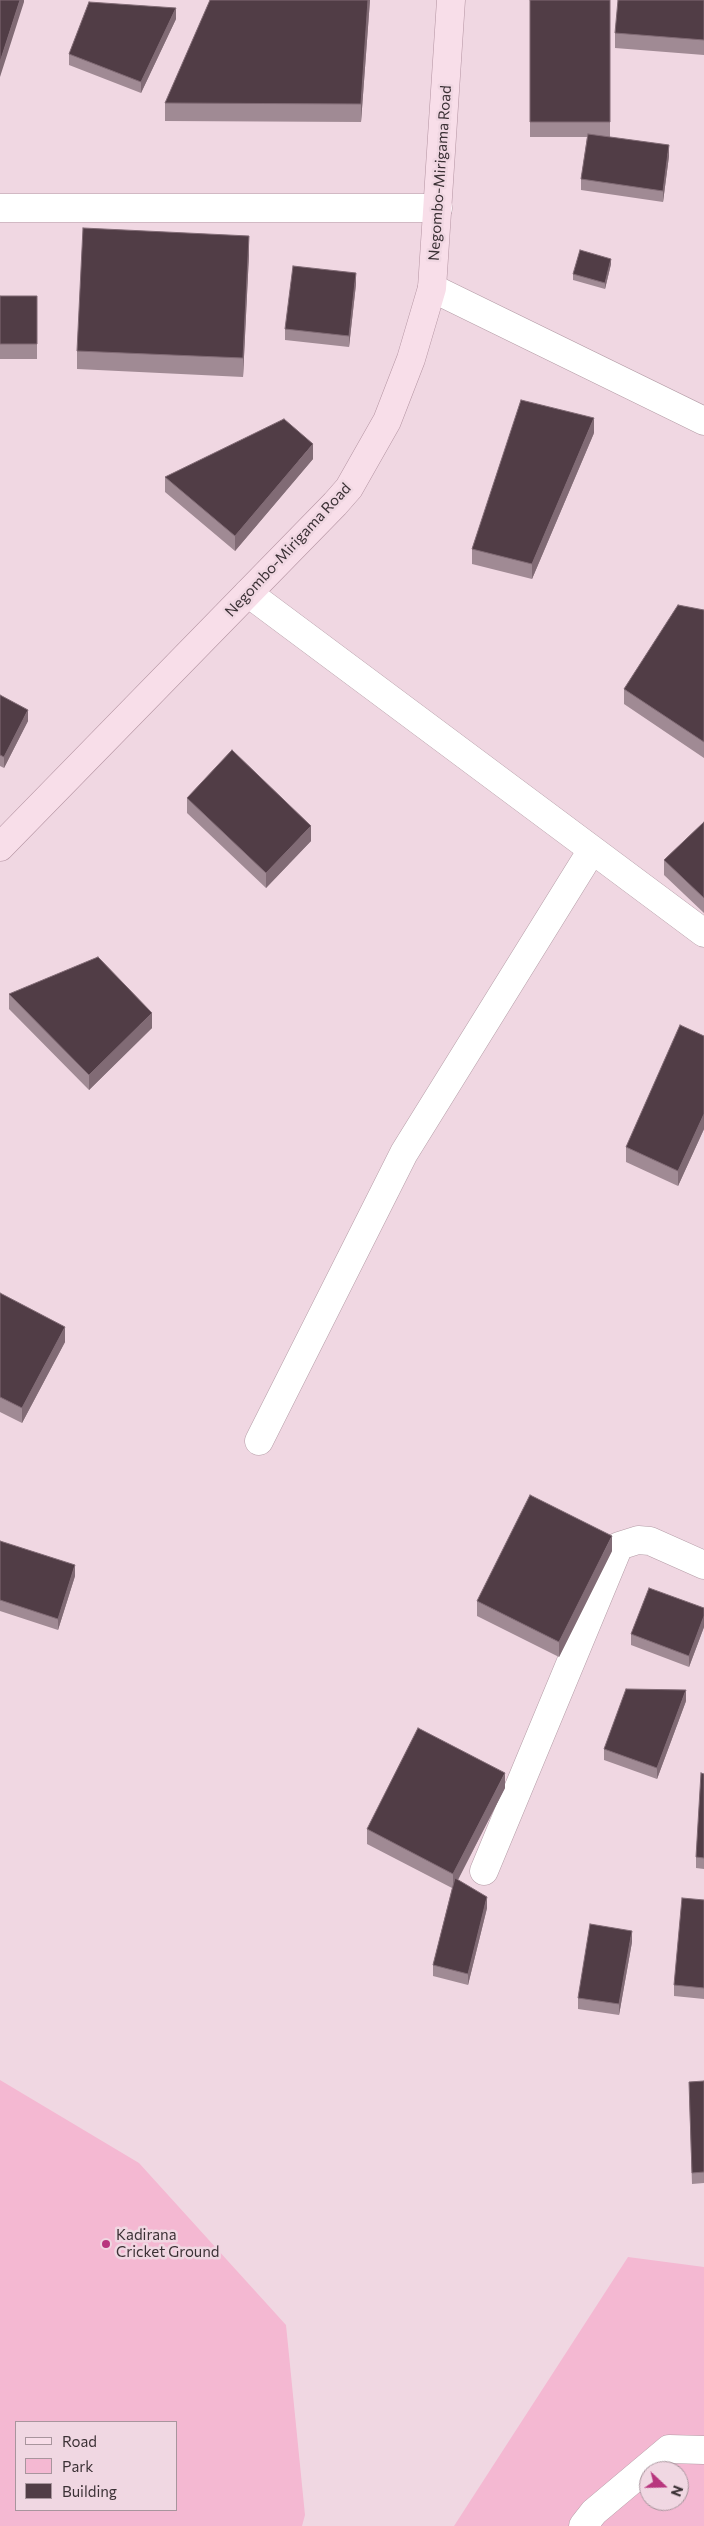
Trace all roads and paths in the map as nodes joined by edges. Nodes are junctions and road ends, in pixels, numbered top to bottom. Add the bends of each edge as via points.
1 (451, 0) edge
2 (0, 208) edge
3 (438, 208) junction
4 (432, 288) junction
5 (704, 421) edge
6 (248, 593) junction
7 (0, 847) edge
8 (592, 850) junction
9 (704, 932) edge
10 (259, 1441) dead end
11 (704, 1565) edge
12 (484, 1871) dead end
13 (704, 2450) edge
14 (583, 2526) edge

1 - 3 main road, Negombo-Mirigama Road
2 - 3 street
3 - 4 main road, Negombo-Mirigama Road
4 - 5 street
4 - 6 main road, Negombo-Mirigama Road via 411,359 387,422 349,488
6 - 7 main road, Negombo-Mirigama Road
6 - 8 street
8 - 9 street
8 - 10 street via 404,1153
11 - 12 street via 650,1541 638,1540 619,1546
13 - 14 street via 669,2449 594,2512

